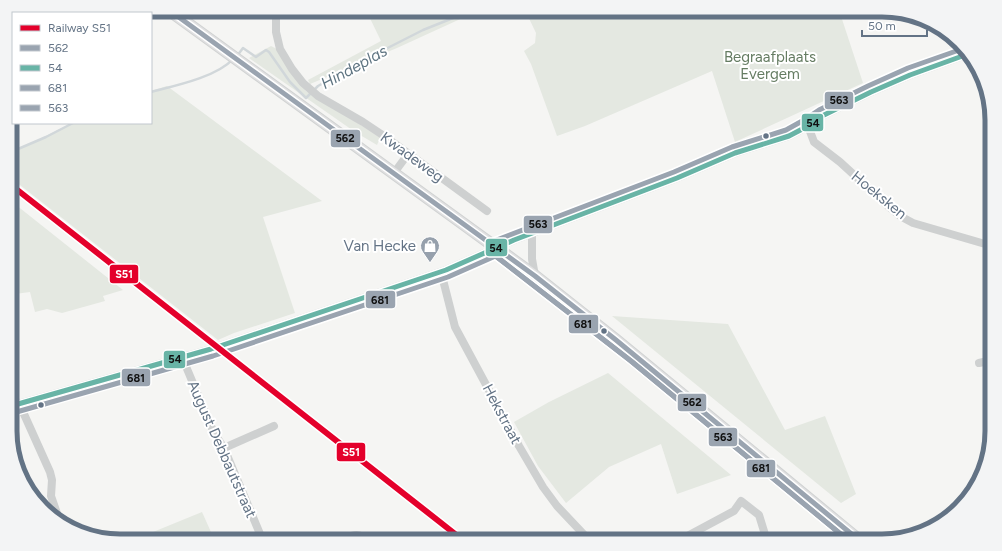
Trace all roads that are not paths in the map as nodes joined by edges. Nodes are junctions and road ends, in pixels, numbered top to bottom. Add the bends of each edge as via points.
1 (179, 17) edge
2 (278, 17) edge
3 (962, 56) edge
4 (808, 126) junction
5 (408, 154) junction
6 (394, 173) junction
7 (487, 211) dead end
8 (532, 233) junction
9 (985, 244) edge
10 (497, 248) junction
11 (440, 272) junction
12 (535, 276) junction
13 (182, 358) junction
14 (985, 362) edge
15 (980, 364) dead end
16 (20, 403) junction
17 (17, 404) edge
18 (274, 426) dead end
19 (224, 448) junction
20 (56, 511) edge
21 (260, 534) edge
22 (583, 534) edge
23 (691, 534) edge
24 (764, 534) edge
25 (852, 534) edge

1 - 6 main road, Kwadeweg
2 - 5 street, Kwadeweg via 276,32 280,49 302,83
3 - 4 street via 871,92 822,116
4 - 8 street via 789,136 735,153
4 - 9 street, Hoeksken via 814,142 900,216
5 - 6 street
5 - 7 street, Kwadeweg
6 - 10 main road, Kwadeweg
8 - 10 street
8 - 12 street
10 - 11 street
10 - 12 main road, Kwadeweg
11 - 13 street
11 - 22 street, Hekstraat via 457,331 519,446 543,487
12 - 25 main road, Kwadeweg
13 - 16 street
13 - 19 street, August Debbautstraat via 214,434
14 - 15 street
16 - 17 street
16 - 20 street via 50,472 51,496
18 - 19 street
19 - 21 street, August Debbautstraat
23 - 24 street via 734,511 741,502 759,515

